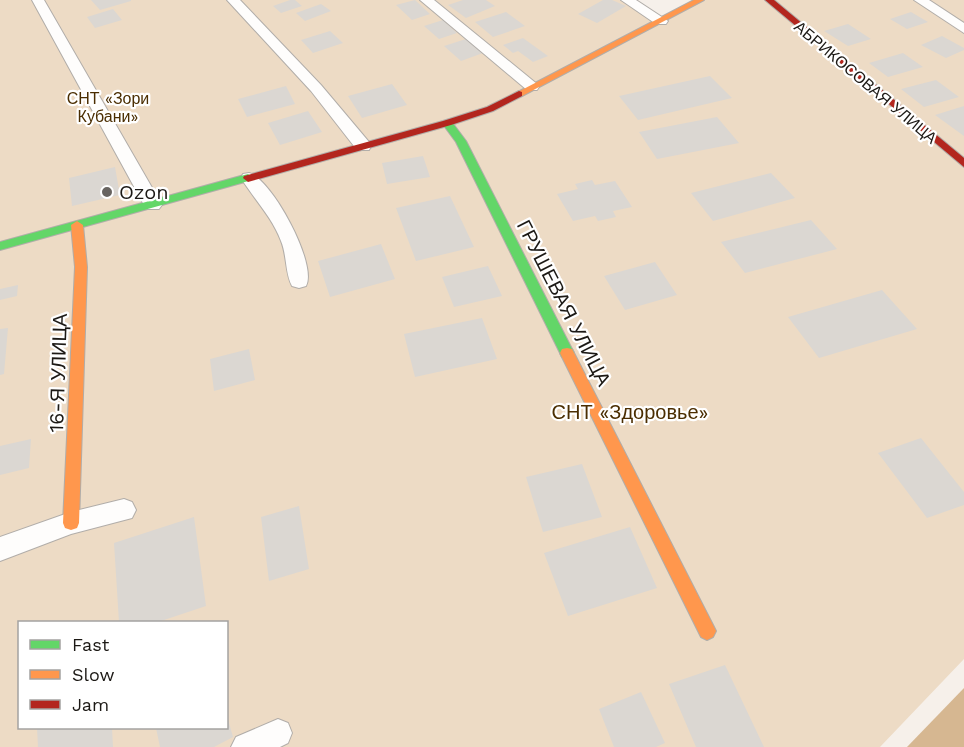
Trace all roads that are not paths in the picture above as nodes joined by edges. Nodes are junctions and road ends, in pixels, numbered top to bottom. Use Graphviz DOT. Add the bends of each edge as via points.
graph roads {
  1 [pos="38,0"];
  2 [pos="233,0"];
  3 [pos="426,0"];
  4 [pos="627,0"];
  5 [pos="700,0"];
  6 [pos="769,0"];
  7 [pos="920,0"];
  8 [pos="661,21"];
  9 [pos="964,29"];
  10 [pos="532,87"];
  11 [pos="447,123"];
  12 [pos="363,146"];
  13 [pos="964,164"];
  14 [pos="249,178"];
  15 [pos="153,205"];
  16 [pos="77,225"];
  17 [pos="0,246"];
  18 [pos="299,281"];
  19 [pos="124,510"];
  20 [pos="71,523"];
  21 [pos="0,549"];
  22 [pos="707,631"];
  23 [pos="278,733"];
  24 [pos="246,747"];
  1 -- 15 [label="street"];
  2 -- 12 [label="street" via="316,88"];
  3 -- 10 [label="street"];
  4 -- 8 [label="street"];
  5 -- 8 [label="street"];
  6 -- 13 [label="street, АБРИКОСОВАЯ УЛИЦА"];
  7 -- 9 [label="street"];
  8 -- 10 [label="street"];
  10 -- 11 [label="street" via="490,109"];
  11 -- 12 [label="street"];
  11 -- 22 [label="street, ГРУШЕВАЯ УЛИЦА" via="462,141"];
  12 -- 14 [label="street"];
  14 -- 15 [label="street"];
  14 -- 18 [label="street" via="280,219 295,248"];
  15 -- 16 [label="street"];
  16 -- 17 [label="street"];
  16 -- 20 [label="street, 16-Я УЛИЦА" via="81,267"];
  19 -- 20 [label="street"];
  20 -- 21 [label="street"];
  23 -- 24 [label="street"];
}
